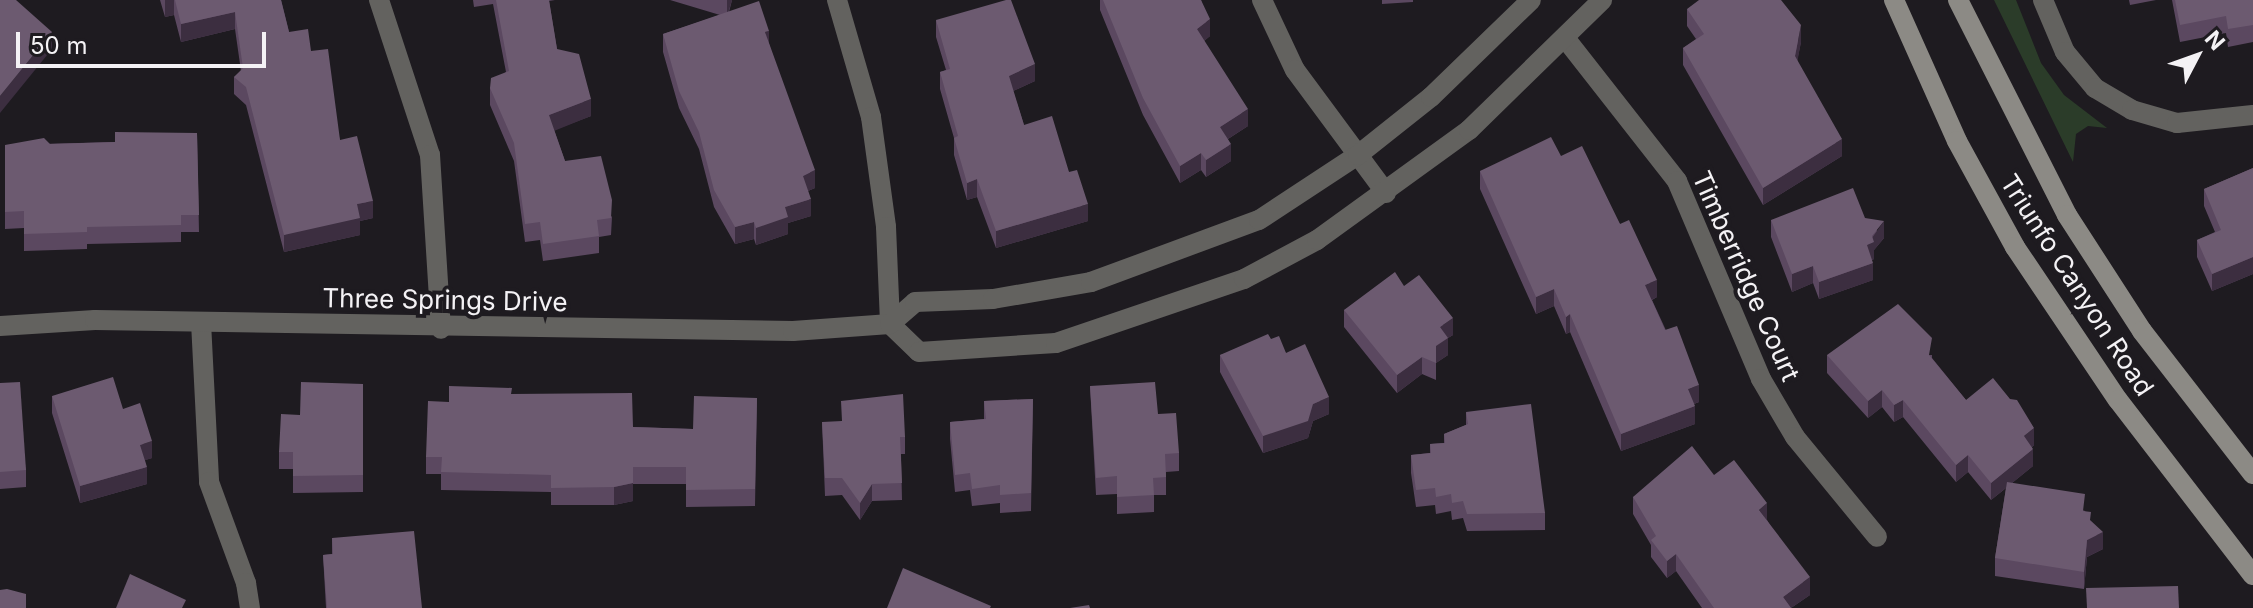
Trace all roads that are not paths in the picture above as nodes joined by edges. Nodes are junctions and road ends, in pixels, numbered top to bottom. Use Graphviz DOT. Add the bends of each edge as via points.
graph roads {
  1 [pos="379,0"];
  2 [pos="837,0"];
  3 [pos="1262,0"];
  4 [pos="1531,0"];
  5 [pos="1602,0"];
  6 [pos="1894,0"];
  7 [pos="1958,0"];
  8 [pos="2043,0"];
  9 [pos="1565,38"];
  10 [pos="2253,115"];
  11 [pos="1358,155"];
  12 [pos="1386,193"];
  13 [pos="201,322"];
  14 [pos="890,324"];
  15 [pos="0,326"];
  16 [pos="441,329"];
  17 [pos="2253,474"];
  18 [pos="1877,537"];
  19 [pos="2253,575"];
  20 [pos="250,608"];
  1 -- 16 [label="street" via="430,155"];
  2 -- 14 [label="street" via="871,117 886,227"];
  3 -- 11 [label="street" via="1295,70"];
  4 -- 11 [label="street" via="1431,97"];
  5 -- 9 [label="street"];
  6 -- 19 [label="street, Triunfo Canyon Road" via="1957,141 2015,247 2118,400"];
  7 -- 17 [label="street, Triunfo Canyon Road" via="2067,215 2142,331"];
  8 -- 10 [label="street" via="2065,52 2095,88 2132,110 2177,123"];
  9 -- 12 [label="street" via="1469,130"];
  9 -- 18 [label="street, Timberridge Court" via="1677,181 1761,379 1795,437"];
  11 -- 12 [label="street"];
  11 -- 14 [label="street" via="1259,220 1173,255 1091,282 993,299 915,302"];
  12 -- 14 [label="street" via="1317,240 1244,279 1056,343 919,352"];
  13 -- 15 [label="street, Three Springs Drive"];
  13 -- 16 [label="street, Three Springs Drive"];
  13 -- 20 [label="street" via="209,482"];
  14 -- 16 [label="street, Three Springs Drive" via="793,331"];
}
